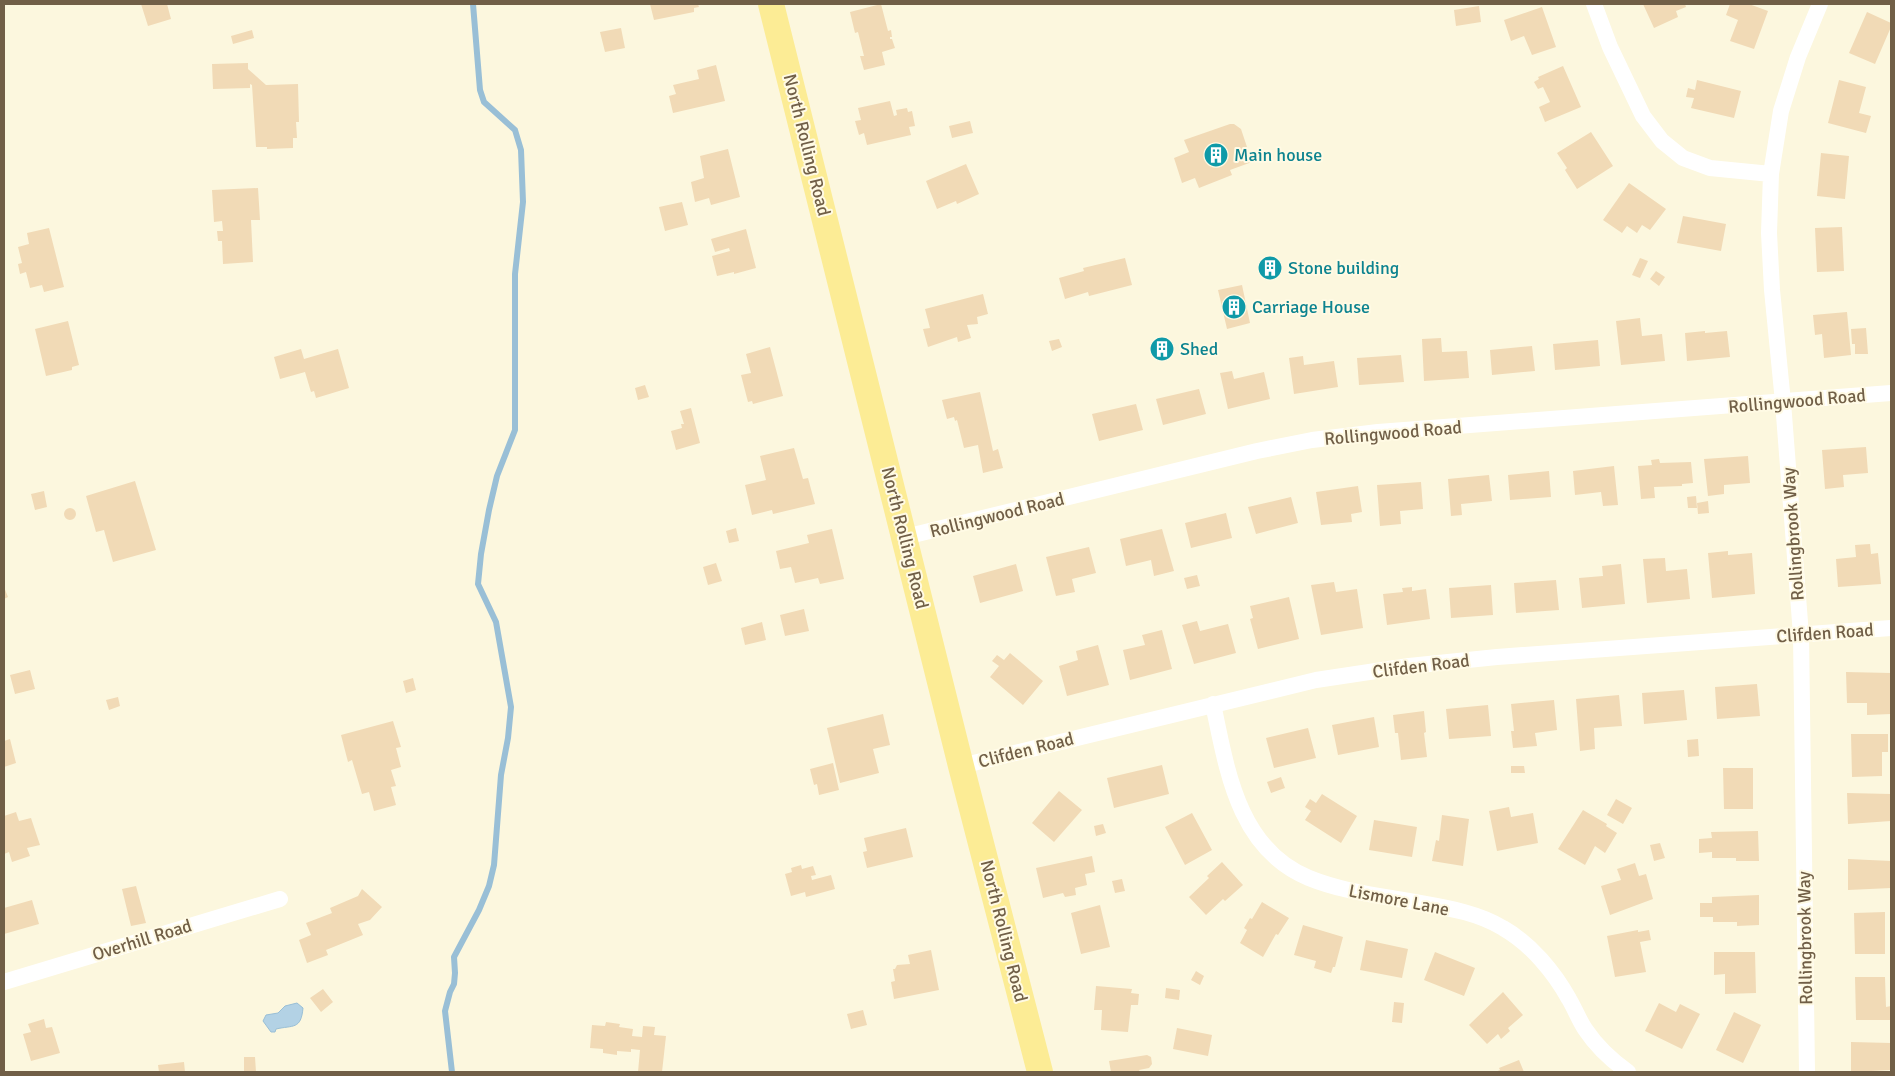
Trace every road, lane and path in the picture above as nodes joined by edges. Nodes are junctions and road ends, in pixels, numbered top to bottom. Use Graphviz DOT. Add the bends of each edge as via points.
graph roads {
  1 [pos="771,4"];
  2 [pos="1594,4"];
  3 [pos="1820,4"];
  4 [pos="1771,174"];
  5 [pos="1891,393"];
  6 [pos="1783,402"];
  7 [pos="905,537"];
  8 [pos="1891,628"];
  9 [pos="1801,635"];
  10 [pos="1212,704"];
  11 [pos="961,766"];
  12 [pos="280,899"];
  13 [pos="4,982"];
  14 [pos="1040,1072"];
  15 [pos="1628,1072"];
  16 [pos="1807,1072"];
  1 -- 7 [label="main road, North Rolling Road"];
  2 -- 4 [label="street" via="1642,116 1662,141 1683,158 1710,168"];
  3 -- 4 [label="street, Rollingbrook Way" via="1783,104"];
  4 -- 6 [label="street, Rollingbrook Way" via="1771,283"];
  5 -- 6 [label="street, Rollingwood Road"];
  6 -- 7 [label="street, Rollingwood Road" via="1378,432 1312,440"];
  6 -- 9 [label="street, Rollingbrook Way"];
  7 -- 11 [label="main road, North Rolling Road"];
  8 -- 9 [label="street, Clifden Road"];
  9 -- 10 [label="street, Clifden Road" via="1409,666 1316,680"];
  9 -- 16 [label="street, Rollingbrook Way"];
  10 -- 11 [label="street, Clifden Road"];
  10 -- 15 [label="street, Lismore Lane" via="1227,772 1240,808 1255,836 1282,862 1308,877 1341,889 1474,914 1503,927 1525,943 1548,967 1585,1029 1608,1057"];
  11 -- 14 [label="main road, North Rolling Road"];
  12 -- 13 [label="street, Overhill Road"];
}
